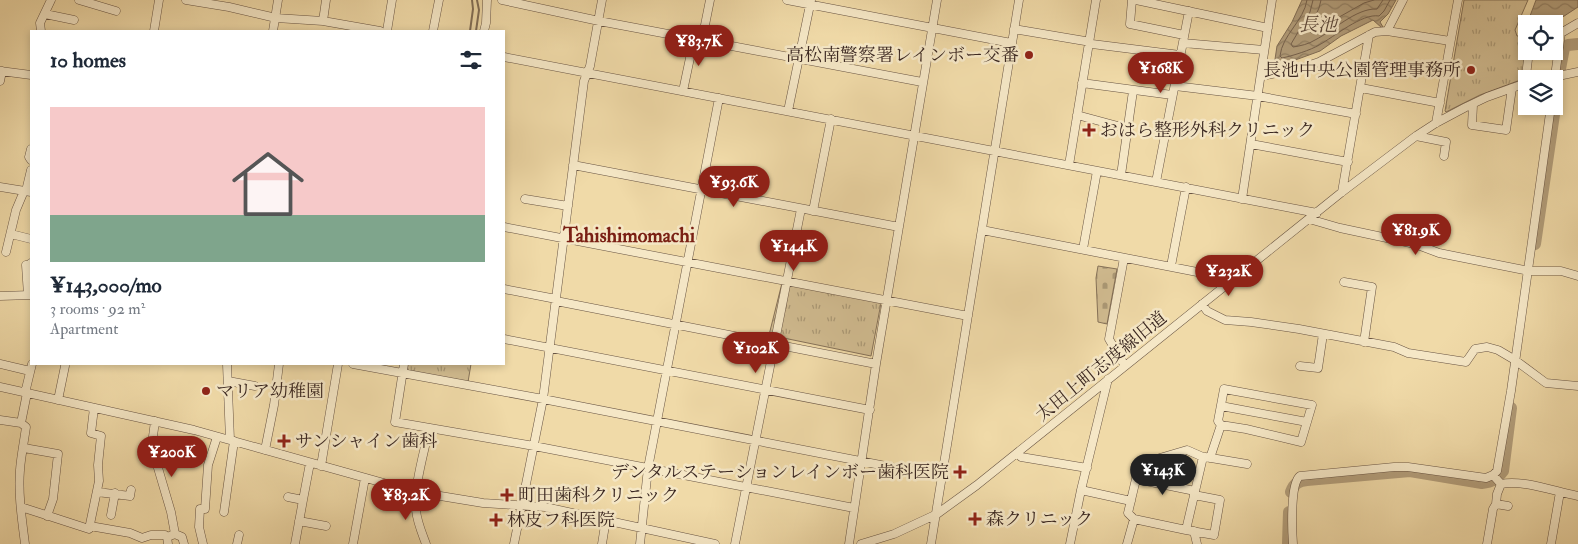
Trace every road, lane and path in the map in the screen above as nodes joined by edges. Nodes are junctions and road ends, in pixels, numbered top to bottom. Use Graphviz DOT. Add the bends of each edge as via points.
graph roads {
  1 [pos="51,0"];
  2 [pos="79,0"];
  3 [pos="159,0"];
  4 [pos="186,0"];
  5 [pos="238,0"];
  6 [pos="278,0"];
  7 [pos="326,0"];
  8 [pos="392,0"];
  9 [pos="438,0"];
  10 [pos="487,0"];
  11 [pos="502,0"];
  12 [pos="602,0"];
  13 [pos="710,0"];
  14 [pos="787,0"];
  15 [pos="937,0"];
  16 [pos="1018,0"];
  17 [pos="1096,0"];
  18 [pos="1132,0"];
  19 [pos="1136,0"];
  20 [pos="1272,0"];
  21 [pos="1403,0"];
  22 [pos="1458,0"];
  23 [pos="811,2"];
  24 [pos="236,9"];
  25 [pos="116,11"];
  26 [pos="1189,11"];
  27 [pos="44,14"];
  28 [pos="276,18"];
  29 [pos="74,20"];
  30 [pos="598,21"];
  31 [pos="323,22"];
  32 [pos="1578,23"];
  33 [pos="932,28"];
  34 [pos="1268,28"];
  35 [pos="1014,29"];
  36 [pos="41,30"];
  37 [pos="154,30"];
  38 [pos="273,30"];
  39 [pos="374,30"];
  40 [pos="387,30"];
  41 [pos="433,30"];
  42 [pos="484,30"];
  43 [pos="1387,31"];
  44 [pos="1370,35"];
  45 [pos="1183,39"];
  46 [pos="698,40"];
  47 [pos="1450,41"];
  48 [pos="1089,42"];
  49 [pos="1012,43"];
  50 [pos="1264,50"];
  51 [pos="1180,55"];
  52 [pos="505,57"];
  53 [pos="799,58"];
  54 [pos="1555,70"];
  55 [pos="1,71"];
  56 [pos="1578,72"];
  57 [pos="587,73"];
  58 [pos="30,75"];
  59 [pos="1262,76"];
  60 [pos="1563,76"];
  61 [pos="0,81"];
  62 [pos="922,82"];
  63 [pos="1082,83"];
  64 [pos="1175,86"];
  65 [pos="1518,86"];
  66 [pos="1361,88"];
  67 [pos="1512,88"];
  68 [pos="683,91"];
  69 [pos="1133,91"];
  70 [pos="1172,95"];
  71 [pos="1258,96"];
  72 [pos="720,98"];
  73 [pos="1440,103"];
  74 [pos="1473,105"];
  75 [pos="788,111"];
  76 [pos="1356,114"];
  77 [pos="1078,115"];
  78 [pos="1550,115"];
  79 [pos="831,119"];
  80 [pos="1436,123"];
  81 [pos="1129,129"];
  82 [pos="914,136"];
  83 [pos="1416,136"];
  84 [pos="1251,144"];
  85 [pos="995,150"];
  86 [pos="1444,156"];
  87 [pos="1348,162"];
  88 [pos="573,165"];
  89 [pos="1069,165"];
  90 [pos="1097,170"];
  91 [pos="30,175"];
  92 [pos="1122,175"];
  93 [pos="1156,182"];
  94 [pos="0,187"];
  95 [pos="1186,187"];
  96 [pos="701,190"];
  97 [pos="27,191"];
  98 [pos="1342,192"];
  99 [pos="524,199"];
  100 [pos="1242,199"];
  101 [pos="568,206"];
  102 [pos="801,209"];
  103 [pos="813,211"];
  104 [pos="1317,213"];
  105 [pos="1309,219"];
  106 [pos="505,227"];
  107 [pos="899,227"];
  108 [pos="982,230"];
  109 [pos="10,234"];
  110 [pos="30,238"];
  111 [pos="564,239"];
  112 [pos="1082,249"];
  113 [pos="6,252"];
  114 [pos="1124,258"];
  115 [pos="687,262"];
  116 [pos="30,265"];
  117 [pos="1171,266"];
  118 [pos="1530,270"];
  119 [pos="1578,276"];
  120 [pos="29,279"];
  121 [pos="1233,279"];
  122 [pos="786,281"];
  123 [pos="1344,282"];
  124 [pos="505,289"];
  125 [pos="30,295"];
  126 [pos="0,296"];
  127 [pos="556,300"];
  128 [pos="886,302"];
  129 [pos="1202,304"];
  130 [pos="968,316"];
  131 [pos="675,324"];
  132 [pos="1323,334"];
  133 [pos="505,339"];
  134 [pos="1364,342"];
  135 [pos="774,344"];
  136 [pos="550,348"];
  137 [pos="1518,363"];
  138 [pos="0,364"];
  139 [pos="876,364"];
  140 [pos="227,365"];
  141 [pos="279,365"];
  142 [pos="338,365"];
  143 [pos="358,365"];
  144 [pos="404,365"];
  145 [pos="65,366"];
  146 [pos="1125,366"];
  147 [pos="1300,366"];
  148 [pos="31,367"];
  149 [pos="666,372"];
  150 [pos="402,373"];
  151 [pos="1108,379"];
  152 [pos="228,381"];
  153 [pos="255,386"];
  154 [pos="1578,386"];
  155 [pos="0,387"];
  156 [pos="765,390"];
  157 [pos="26,393"];
  158 [pos="543,399"];
  159 [pos="58,400"];
  160 [pos="1221,406"];
  161 [pos="94,408"];
  162 [pos="870,410"];
  163 [pos="0,420"];
  164 [pos="155,421"];
  165 [pos="656,422"];
  166 [pos="1307,422"];
  167 [pos="21,423"];
  168 [pos="1222,426"];
  169 [pos="429,428"];
  170 [pos="217,436"];
  171 [pos="232,441"];
  172 [pos="754,441"];
  173 [pos="534,446"];
  174 [pos="24,448"];
  175 [pos="264,450"];
  176 [pos="1017,453"];
  177 [pos="1206,457"];
  178 [pos="862,462"];
  179 [pos="310,463"];
  180 [pos="1247,464"];
  181 [pos="321,466"];
  182 [pos="648,468"];
  183 [pos="1087,468"];
  184 [pos="942,477"];
  185 [pos="366,478"];
  186 [pos="1136,479"];
  187 [pos="1498,480"];
  188 [pos="746,488"];
  189 [pos="132,490"];
  190 [pos="1081,490"];
  191 [pos="97,492"];
  192 [pos="416,492"];
  193 [pos="1560,492"];
  194 [pos="114,493"];
  195 [pos="1195,493"];
  196 [pos="1578,496"];
  197 [pos="288,497"];
  198 [pos="303,500"];
  199 [pos="1131,501"];
  200 [pos="1496,504"];
  201 [pos="520,506"];
  202 [pos="1508,506"];
  203 [pos="21,507"];
  204 [pos="854,508"];
  205 [pos="224,512"];
  206 [pos="937,514"];
  207 [pos="111,515"];
  208 [pos="48,516"];
  209 [pos="1134,518"];
  210 [pos="606,519"];
  211 [pos="299,521"];
  212 [pos="90,526"];
  213 [pos="326,526"];
  214 [pos="642,528"];
  215 [pos="1190,531"];
  216 [pos="239,535"];
  217 [pos="170,539"];
  218 [pos="1197,543"];
  219 [pos="24,544"];
  220 [pos="184,544"];
  221 [pos="203,544"];
  222 [pos="237,544"];
  223 [pos="295,544"];
  224 [pos="353,544"];
  225 [pos="426,544"];
  226 [pos="514,544"];
  227 [pos="602,544"];
  228 [pos="640,544"];
  229 [pos="715,544"];
  230 [pos="735,544"];
  231 [pos="849,544"];
  232 [pos="861,544"];
  233 [pos="931,544"];
  234 [pos="1070,544"];
  235 [pos="1127,544"];
  236 [pos="1292,544"];
  237 [pos="1487,544"];
  238 [pos="1551,544"];
  1 -- 27 [label="street"];
  2 -- 25 [label="street"];
  3 -- 37 [label="street"];
  4 -- 24 [label="street"];
  5 -- 24 [label="street"];
  6 -- 28 [label="street"];
  7 -- 31 [label="street"];
  8 -- 40 [label="street"];
  9 -- 41 [label="street"];
  10 -- 42 [label="street"];
  11 -- 30 [label="street"];
  12 -- 30 [label="street"];
  13 -- 46 [label="street"];
  14 -- 23 [label="street"];
  15 -- 33 [label="street"];
  16 -- 35 [label="street"];
  17 -- 48 [label="street"];
  18 -- 45 [label="street" via="1130,24"];
  19 -- 26 [label="street"];
  20 -- 34 [label="street"];
  21 -- 43 [label="street"];
  22 -- 47 [label="street"];
  23 -- 33 [label="street"];
  23 -- 53 [label="street"];
  24 -- 28 [label="street"];
  26 -- 34 [label="street"];
  26 -- 45 [label="street"];
  27 -- 29 [label="street"];
  27 -- 36 [label="street"];
  28 -- 31 [label="street"];
  28 -- 38 [label="street"];
  30 -- 46 [label="street"];
  30 -- 57 [label="street"];
  31 -- 39 [label="street"];
  32 -- 54 [label="street" via="1561,33"];
  33 -- 49 [label="street"];
  33 -- 62 [label="street"];
  34 -- 50 [label="street"];
  35 -- 48 [label="street"];
  35 -- 49 [label="street"];
  43 -- 44 [label="street"];
  43 -- 47 [label="street"];
  44 -- 59 [label="street" via="1319,62"];
  44 -- 66 [label="street"];
  45 -- 50 [label="street"];
  45 -- 51 [label="street"];
  46 -- 53 [label="street"];
  46 -- 68 [label="street"];
  47 -- 73 [label="street"];
  48 -- 51 [label="street"];
  48 -- 63 [label="street"];
  49 -- 85 [label="street"];
  50 -- 59 [label="street"];
  51 -- 64 [label="street"];
  52 -- 57 [label="street"];
  53 -- 62 [label="street"];
  53 -- 75 [label="street"];
  55 -- 58 [label="street"];
  55 -- 61 [label="street"];
  56 -- 60 [label="street"];
  57 -- 68 [label="street"];
  57 -- 88 [label="street"];
  59 -- 71 [label="street"];
  62 -- 82 [label="street"];
  63 -- 69 [label="street"];
  63 -- 77 [label="street"];
  64 -- 70 [label="street"];
  64 -- 71 [label="street"];
  65 -- 67 [label="street, 太田上町志度線旧道"];
  66 -- 73 [label="street"];
  66 -- 76 [label="street"];
  67 -- 74 [label="street, 太田上町志度線旧道"];
  67 -- 74 [label="street" via="1509,130 1471,129"];
  68 -- 72 [label="street"];
  69 -- 70 [label="street"];
  69 -- 81 [label="street"];
  70 -- 93 [label="street"];
  71 -- 76 [label="street"];
  71 -- 84 [label="street"];
  72 -- 75 [label="street"];
  72 -- 96 [label="street"];
  73 -- 80 [label="street"];
  74 -- 80 [label="street, 太田上町志度線旧道"];
  75 -- 79 [label="street"];
  76 -- 87 [label="street"];
  77 -- 81 [label="street"];
  77 -- 89 [label="street"];
  78 -- 118 [label="street"];
  79 -- 82 [label="street"];
  79 -- 103 [label="street"];
  80 -- 83 [label="street, 太田上町志度線旧道"];
  81 -- 92 [label="street"];
  82 -- 85 [label="street"];
  82 -- 107 [label="street"];
  83 -- 86 [label="street" via="1446,142"];
  83 -- 98 [label="street, 太田上町志度線旧道"];
  84 -- 87 [label="street"];
  84 -- 100 [label="street"];
  85 -- 89 [label="street"];
  85 -- 108 [label="street"];
  87 -- 98 [label="street"];
  88 -- 96 [label="street"];
  88 -- 101 [label="street"];
  89 -- 90 [label="street"];
  90 -- 92 [label="street"];
  90 -- 112 [label="street"];
  91 -- 97 [label="street"];
  92 -- 93 [label="street"];
  93 -- 95 [label="street"];
  94 -- 97 [label="street"];
  95 -- 100 [label="street"];
  95 -- 117 [label="street"];
  96 -- 102 [label="street"];
  96 -- 115 [label="street"];
  97 -- 109 [label="street" via="16,210"];
  98 -- 104 [label="street, 太田上町志度線旧道"];
  99 -- 101 [label="street"];
  100 -- 104 [label="street"];
  101 -- 111 [label="street"];
  102 -- 103 [label="street"];
  102 -- 122 [label="street"];
  103 -- 107 [label="street"];
  104 -- 105 [label="street, 太田上町志度線旧道"];
  105 -- 118 [label="street" via="1415,244 1439,253"];
  105 -- 121 [label="street, 太田上町志度線旧道"];
  106 -- 111 [label="street"];
  107 -- 128 [label="street"];
  108 -- 112 [label="street"];
  108 -- 130 [label="street"];
  109 -- 110 [label="street"];
  109 -- 113 [label="street"];
  111 -- 115 [label="street"];
  111 -- 127 [label="street"];
  112 -- 114 [label="street"];
  114 -- 117 [label="street"];
  114 -- 146 [label="street" via="1109,339"];
  115 -- 122 [label="street"];
  115 -- 131 [label="street"];
  116 -- 120 [label="street" via="26,265"];
  117 -- 121 [label="street"];
  118 -- 119 [label="street" via="1561,271"];
  118 -- 137 [label="street"];
  120 -- 125 [label="street"];
  121 -- 129 [label="street, 太田上町志度線旧道"];
  122 -- 128 [label="street"];
  122 -- 135 [label="street"];
  123 -- 134 [label="street" via="1372,287"];
  124 -- 127 [label="street"];
  125 -- 126 [label="street"];
  127 -- 131 [label="street"];
  127 -- 136 [label="street"];
  128 -- 130 [label="street"];
  128 -- 139 [label="street"];
  129 -- 132 [label="street" via="1225,320"];
  129 -- 146 [label="street, 太田上町志度線旧道"];
  130 -- 184 [label="street"];
  131 -- 135 [label="street"];
  131 -- 149 [label="street"];
  132 -- 134 [label="street"];
  132 -- 147 [label="street" via="1317,371"];
  133 -- 136 [label="street"];
  134 -- 137 [label="street" via="1466,362 1474,349 1487,347"];
  135 -- 139 [label="street"];
  135 -- 156 [label="street"];
  136 -- 149 [label="street"];
  136 -- 158 [label="street"];
  137 -- 154 [label="street" via="1546,383"];
  137 -- 187 [label="street" via="1497,471"];
  138 -- 148 [label="street"];
  139 -- 162 [label="street"];
  140 -- 152 [label="street"];
  141 -- 175 [label="street"];
  142 -- 181 [label="street"];
  143 -- 150 [label="street"];
  144 -- 150 [label="street"];
  145 -- 159 [label="street"];
  146 -- 151 [label="street, 太田上町志度線旧道"];
  148 -- 157 [label="street"];
  149 -- 156 [label="street"];
  149 -- 165 [label="street"];
  150 -- 158 [label="street"];
  150 -- 169 [label="street" via="395,422"];
  151 -- 176 [label="street, 太田上町志度線旧道"];
  151 -- 183 [label="street"];
  152 -- 153 [label="street"];
  152 -- 171 [label="street"];
  155 -- 157 [label="street"];
  156 -- 162 [label="street"];
  156 -- 172 [label="street"];
  157 -- 159 [label="street"];
  157 -- 167 [label="street"];
  158 -- 165 [label="street"];
  158 -- 173 [label="street"];
  159 -- 161 [label="street"];
  160 -- 166 [label="street"];
  160 -- 166 [label="street" via="1224,389 1312,405"];
  160 -- 168 [label="street" via="1218,421"];
  161 -- 164 [label="street"];
  161 -- 191 [label="street" via="92,433 101,436"];
  162 -- 178 [label="street"];
  163 -- 167 [label="street"];
  164 -- 170 [label="street"];
  164 -- 217 [label="street" via="152,444 171,512"];
  165 -- 172 [label="street"];
  165 -- 182 [label="street"];
  166 -- 168 [label="street" via="1301,442"];
  167 -- 174 [label="street" via="26,427"];
  168 -- 177 [label="street"];
  169 -- 173 [label="street"];
  169 -- 192 [label="street"];
  170 -- 171 [label="street"];
  170 -- 221 [label="street" via="208,466 205,509 200,509"];
  171 -- 175 [label="street"];
  171 -- 205 [label="street"];
  172 -- 178 [label="street"];
  172 -- 188 [label="street"];
  173 -- 182 [label="street"];
  173 -- 201 [label="street"];
  174 -- 203 [label="street" via="20,470"];
  174 -- 208 [label="street" via="58,454"];
  175 -- 179 [label="street"];
  176 -- 183 [label="street" via="1021,458"];
  176 -- 206 [label="street, 太田上町志度線旧道"];
  177 -- 180 [label="street"];
  177 -- 186 [label="street" via="1187,450 1136,465"];
  177 -- 195 [label="street"];
  178 -- 184 [label="street"];
  178 -- 204 [label="street"];
  179 -- 181 [label="street"];
  179 -- 198 [label="street"];
  181 -- 185 [label="street"];
  182 -- 188 [label="street"];
  182 -- 214 [label="street"];
  183 -- 190 [label="street"];
  184 -- 206 [label="street"];
  185 -- 192 [label="street"];
  185 -- 224 [label="street"];
  186 -- 195 [label="street"];
  186 -- 199 [label="street"];
  187 -- 193 [label="street"];
  187 -- 200 [label="street"];
  187 -- 236 [label="street" via="1408,467 1305,475 1298,478 1294,487"];
  188 -- 204 [label="street"];
  188 -- 230 [label="street"];
  189 -- 194 [label="street" via="130,496"];
  190 -- 199 [label="street"];
  190 -- 234 [label="street"];
  191 -- 194 [label="street"];
  191 -- 212 [label="street"];
  192 -- 201 [label="street"];
  192 -- 225 [label="street" via="418,522"];
  193 -- 196 [label="street"];
  193 -- 238 [label="street"];
  194 -- 207 [label="street"];
  195 -- 215 [label="street"];
  195 -- 215 [label="street" via="1220,500 1214,535"];
  197 -- 198 [label="street"];
  198 -- 211 [label="street"];
  199 -- 209 [label="street" via="1128,513"];
  200 -- 202 [label="street"];
  200 -- 237 [label="street"];
  201 -- 210 [label="street" via="545,507"];
  201 -- 226 [label="street"];
  203 -- 208 [label="street"];
  203 -- 219 [label="street"];
  204 -- 231 [label="street"];
  206 -- 232 [label="street, 太田上町志度線旧道" via="894,534"];
  206 -- 233 [label="street"];
  208 -- 212 [label="street" via="89,529"];
  209 -- 215 [label="street"];
  209 -- 235 [label="street"];
  210 -- 214 [label="street"];
  210 -- 227 [label="street"];
  211 -- 213 [label="street"];
  211 -- 223 [label="street"];
  212 -- 217 [label="street" via="142,538 166,535"];
  214 -- 228 [label="street"];
  214 -- 229 [label="street"];
  215 -- 218 [label="street"];
  216 -- 222 [label="street"];
  217 -- 220 [label="street" via="182,537"];
}
